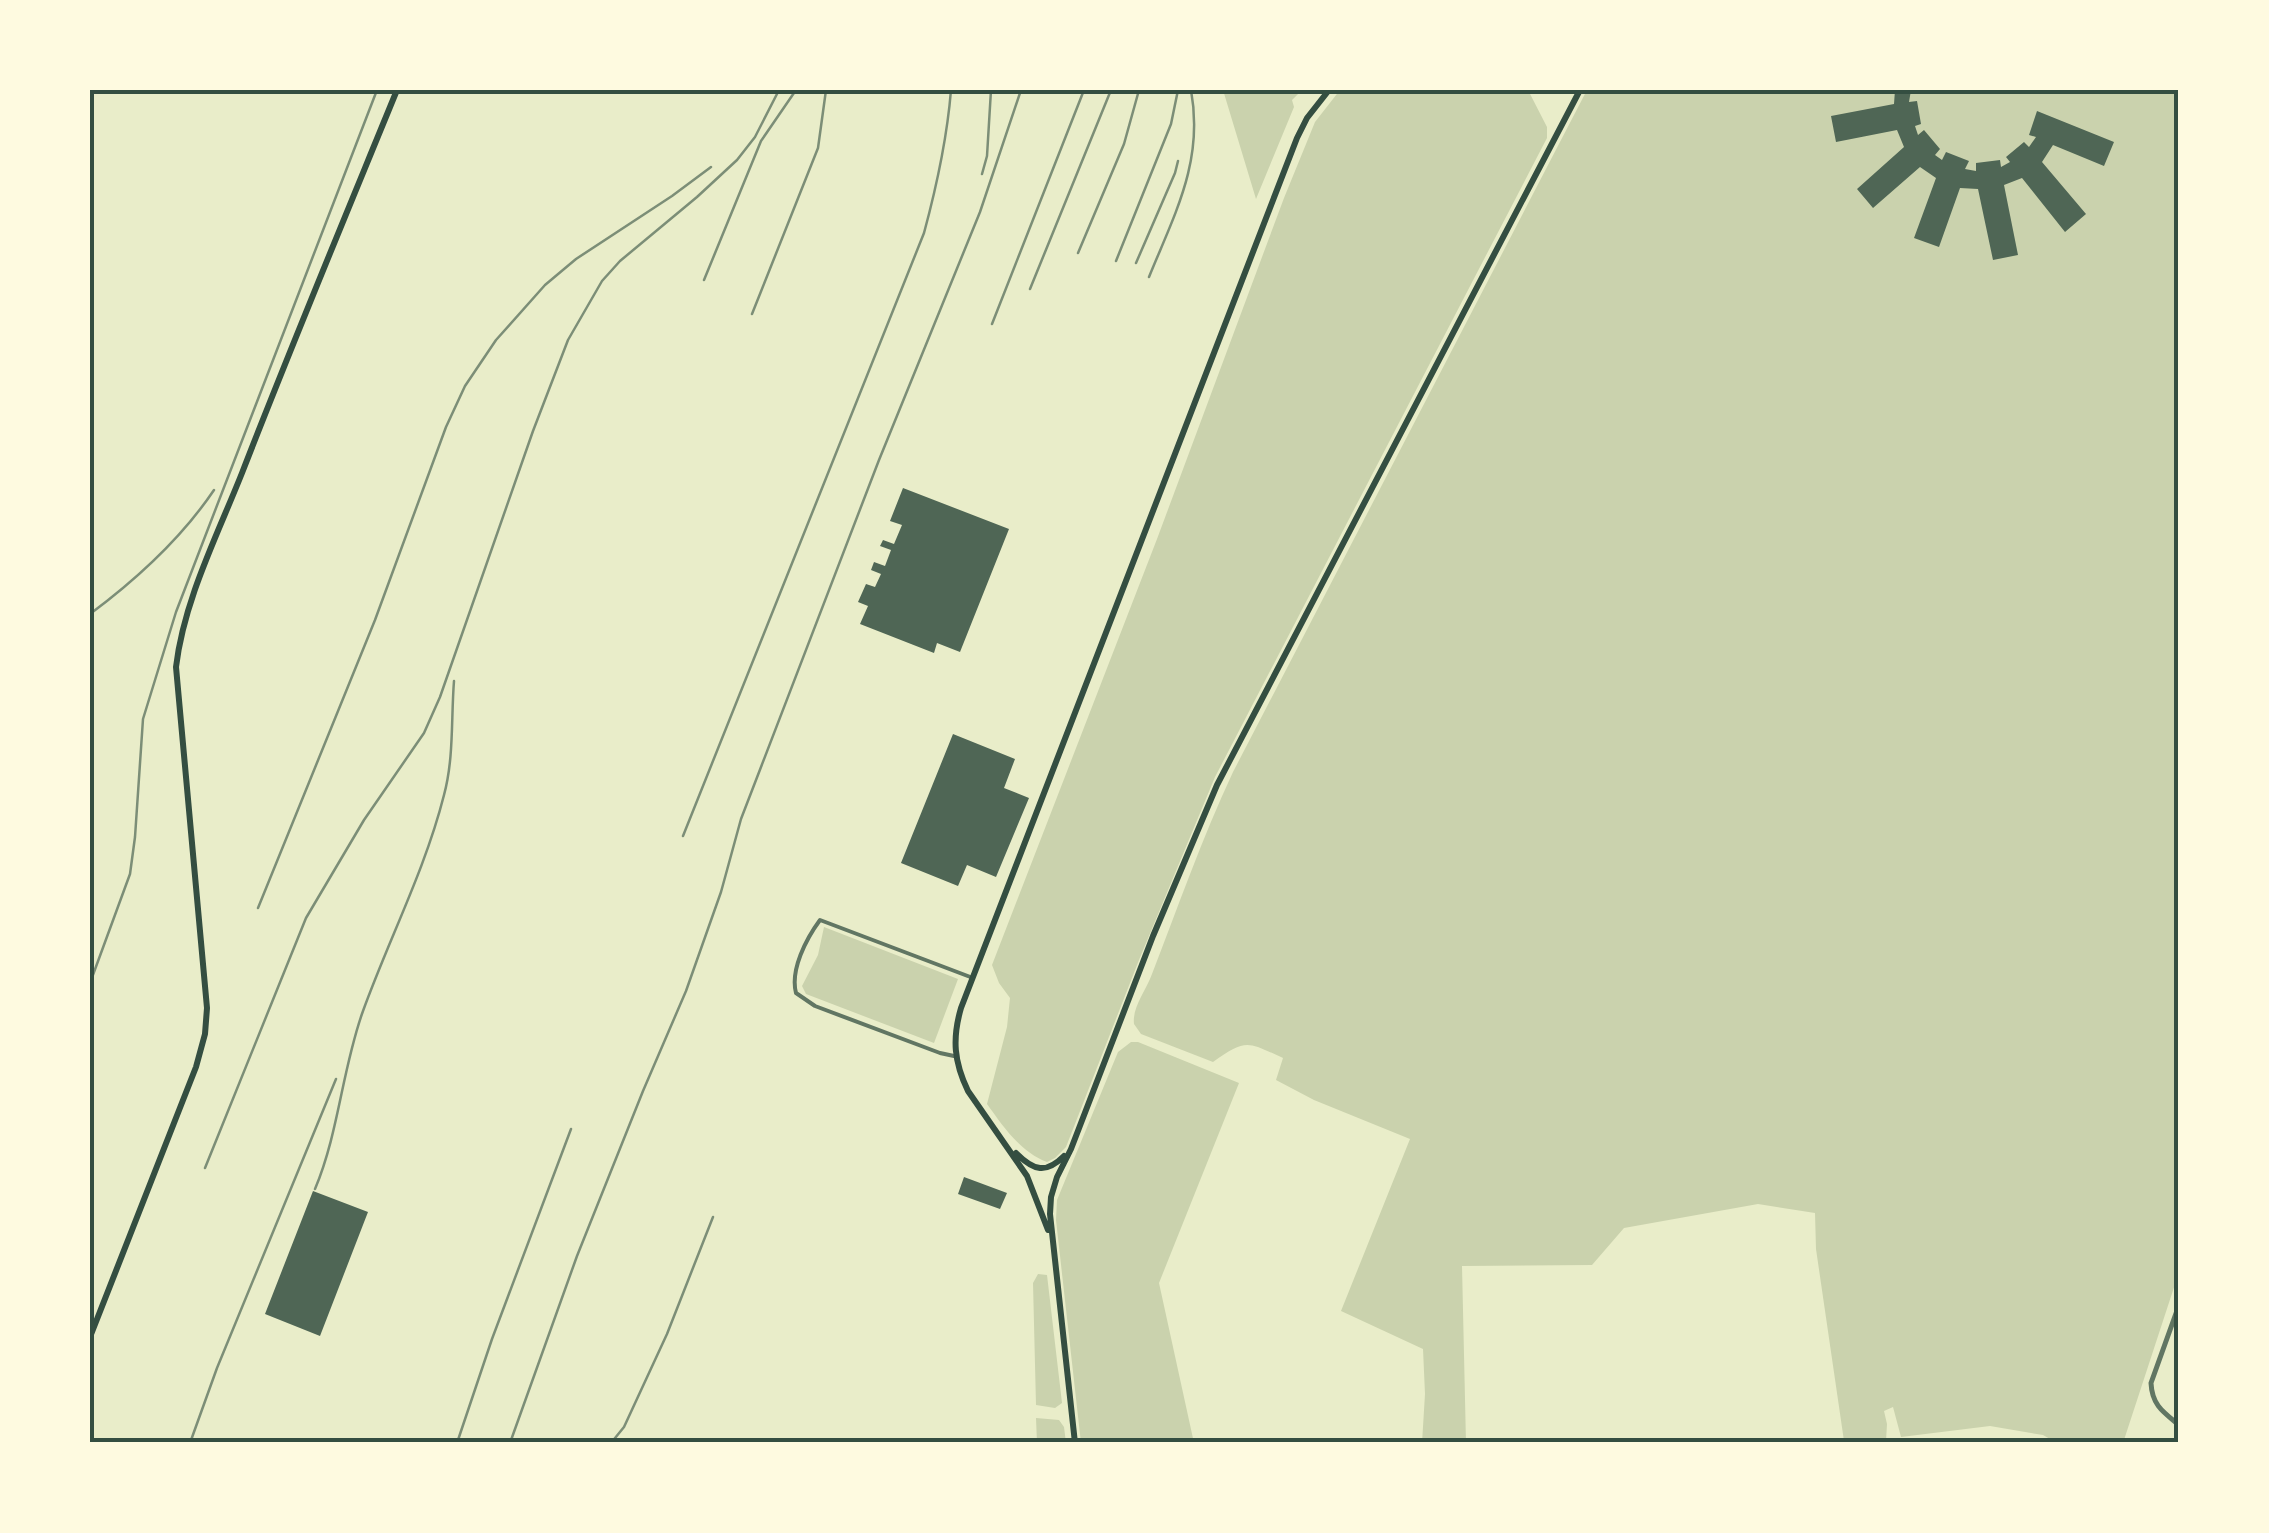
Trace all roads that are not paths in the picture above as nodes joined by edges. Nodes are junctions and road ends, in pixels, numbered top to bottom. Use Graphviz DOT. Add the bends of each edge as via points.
graph roads {
  1 [pos="396,90"];
  2 [pos="1328,90"];
  3 [pos="1580,90"];
  4 [pos="973,978"];
  5 [pos="956,1057"];
  6 [pos="1001,1138"];
  7 [pos="1071,1149"];
  8 [pos="1052,1240"];
  9 [pos="2179,1304"];
  10 [pos="2176,1322"];
  11 [pos="90,1337"];
  12 [pos="2179,1425"];
  13 [pos="1074,1443"];
  1 -- 11 [label="main road" via="179,640 205,1034"];
  2 -- 4 [label="main road" via="1297,138"];
  3 -- 7 [label="main road" via="1217,785"];
  4 -- 5 [label="main road" via="955,1028"];
  4 -- 5 [label="street" via="820,920 792,979 796,993 815,1006"];
  5 -- 6 [label="main road" via="968,1091"];
  6 -- 7 [label="main road" via="1044,1169"];
  6 -- 8 [label="main road" via="1027,1176"];
  7 -- 8 [label="main road" via="1051,1197"];
  8 -- 13 [label="main road"];
  9 -- 10 [label="street"];
  10 -- 12 [label="street" via="2152,1395 2156,1407"];
}
